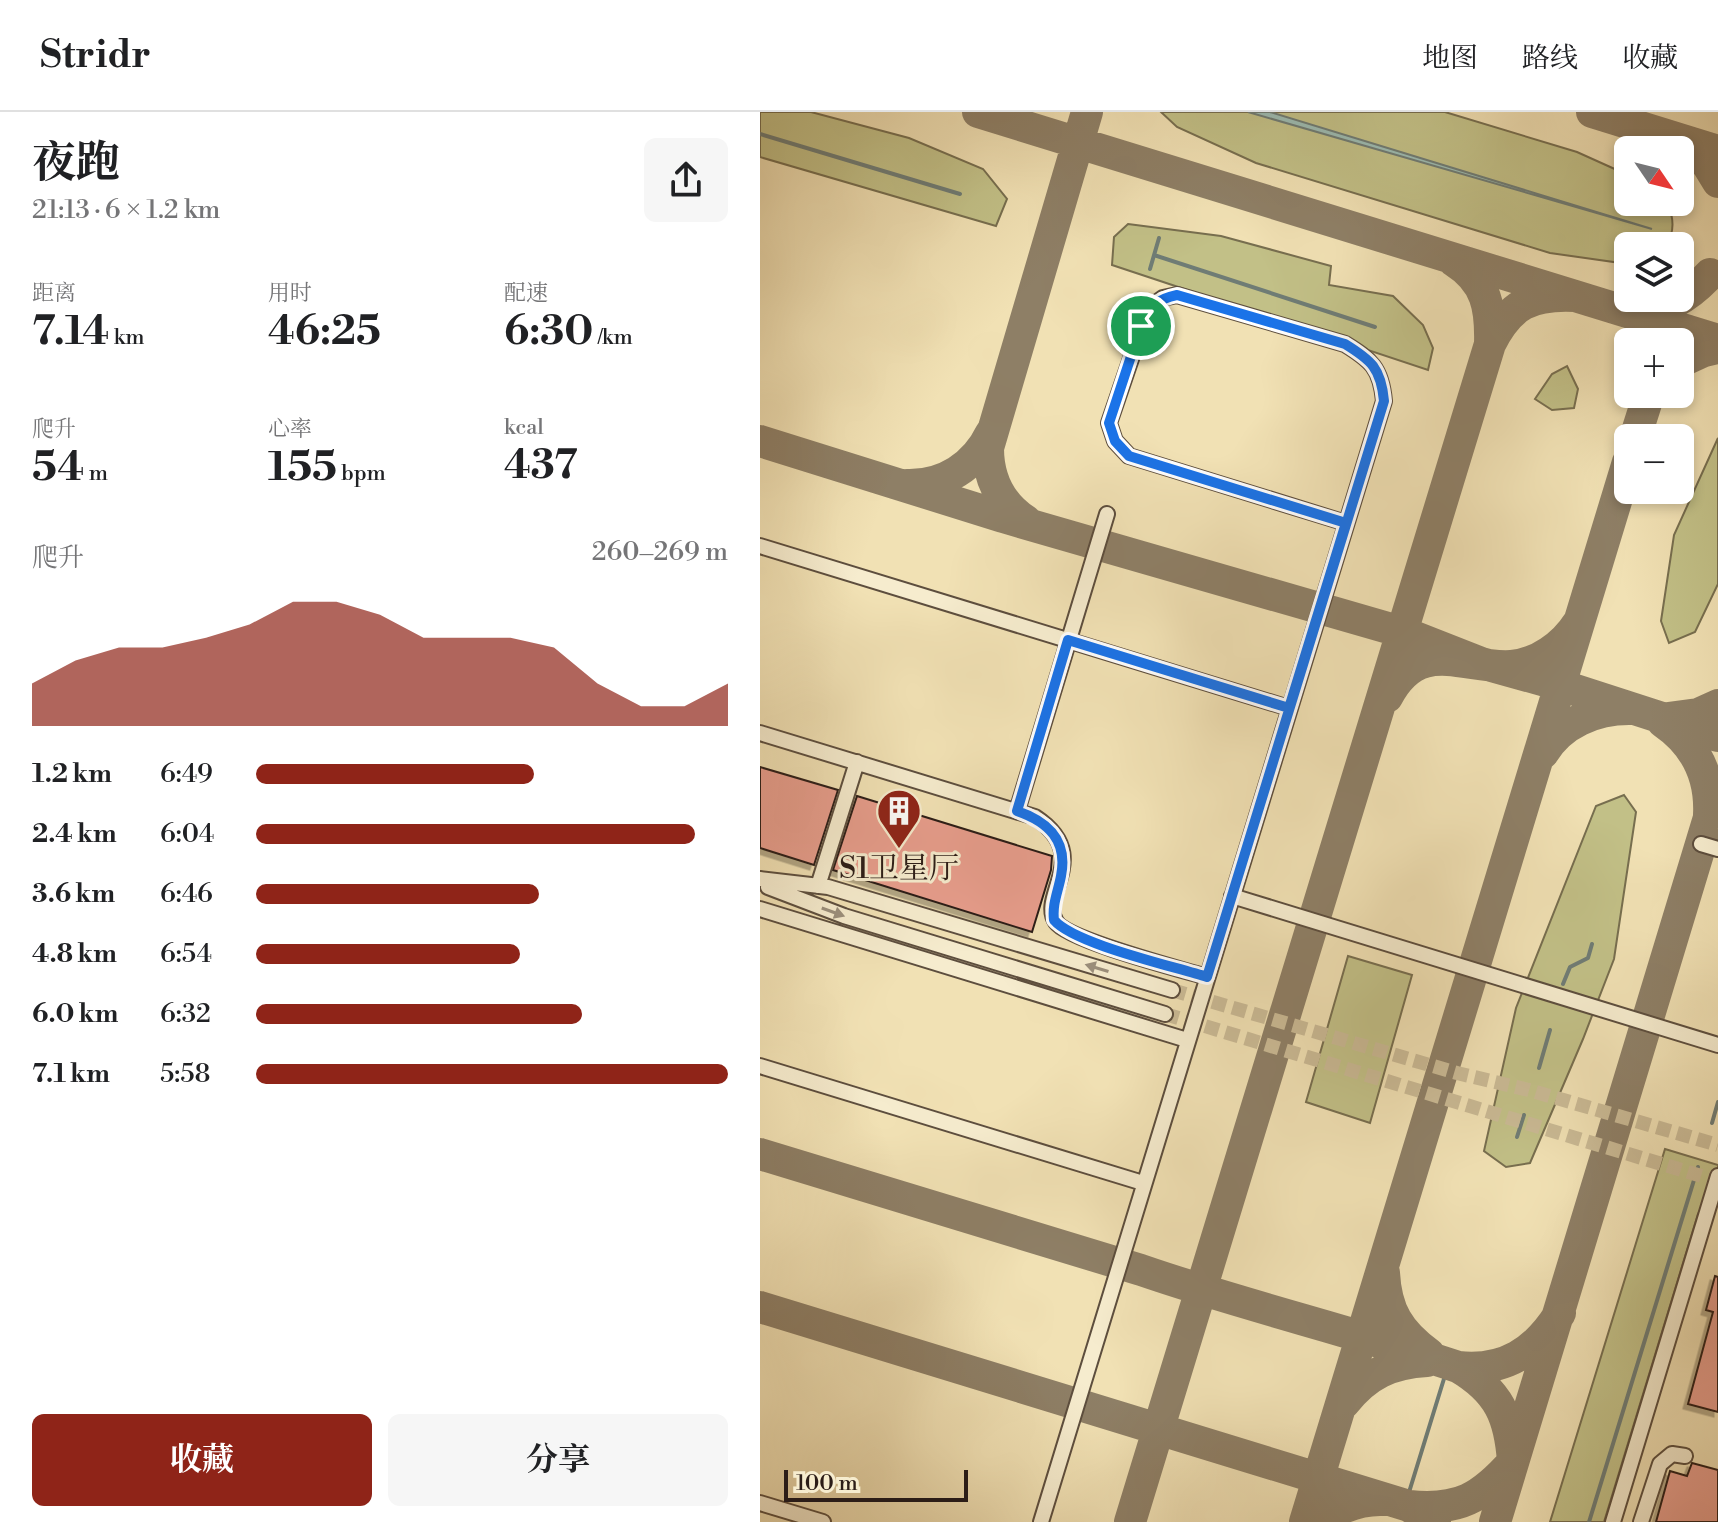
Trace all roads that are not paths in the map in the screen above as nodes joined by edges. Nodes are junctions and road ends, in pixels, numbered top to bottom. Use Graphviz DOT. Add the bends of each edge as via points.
graph roads {
  1 [pos="1107,514"];
  2 [pos="1346,523"];
  3 [pos="760,546"];
  4 [pos="1068,640"];
  5 [pos="1289,708"];
  6 [pos="760,733"];
  7 [pos="857,762"];
  8 [pos="1017,811"];
  9 [pos="1701,844"];
  10 [pos="1718,849"];
  11 [pos="760,881"];
  12 [pos="818,886"];
  13 [pos="1232,896"];
  14 [pos="760,909"];
  15 [pos="1207,977"];
  16 [pos="1172,990"];
  17 [pos="1165,1014"];
  18 [pos="1187,1040"];
  19 [pos="1718,1045"];
  20 [pos="760,1066"];
  21 [pos="1718,1176"];
  22 [pos="1143,1183"];
  23 [pos="1685,1456"];
  24 [pos="760,1503"];
  25 [pos="823,1522"];
  26 [pos="1041,1522"];
  27 [pos="1613,1522"];
  28 [pos="1641,1522"];
  1 -- 4 [label="lane"];
  2 -- 2 [label="lane" via="1129,456 1122,449 1109,423 1148,309 1177,295 1345,344 1367,358 1382,380 1384,401"];
  2 -- 5 [label="lane"];
  3 -- 4 [label="lane"];
  4 -- 5 [label="lane"];
  4 -- 8 [label="lane"];
  5 -- 13 [label="lane"];
  6 -- 7 [label="lane"];
  7 -- 8 [label="lane"];
  7 -- 12 [label="lane"];
  8 -- 15 [label="lane" via="1044,823 1060,844 1062,874 1053,906 1059,926"];
  9 -- 10 [label="lane"];
  11 -- 12 [label="lane"];
  11 -- 17 [label="lane, one-way" via="844,916"];
  16 -- 12 [label="lane, one-way"];
  13 -- 15 [label="lane"];
  13 -- 19 [label="lane"];
  14 -- 18 [label="lane"];
  15 -- 18 [label="lane"];
  18 -- 22 [label="lane"];
  20 -- 22 [label="lane"];
  21 -- 27 [label="lane"];
  22 -- 26 [label="lane"];
  23 -- 28 [label="lane" via="1672,1454 1660,1464"];
  24 -- 25 [label="lane"];
}
